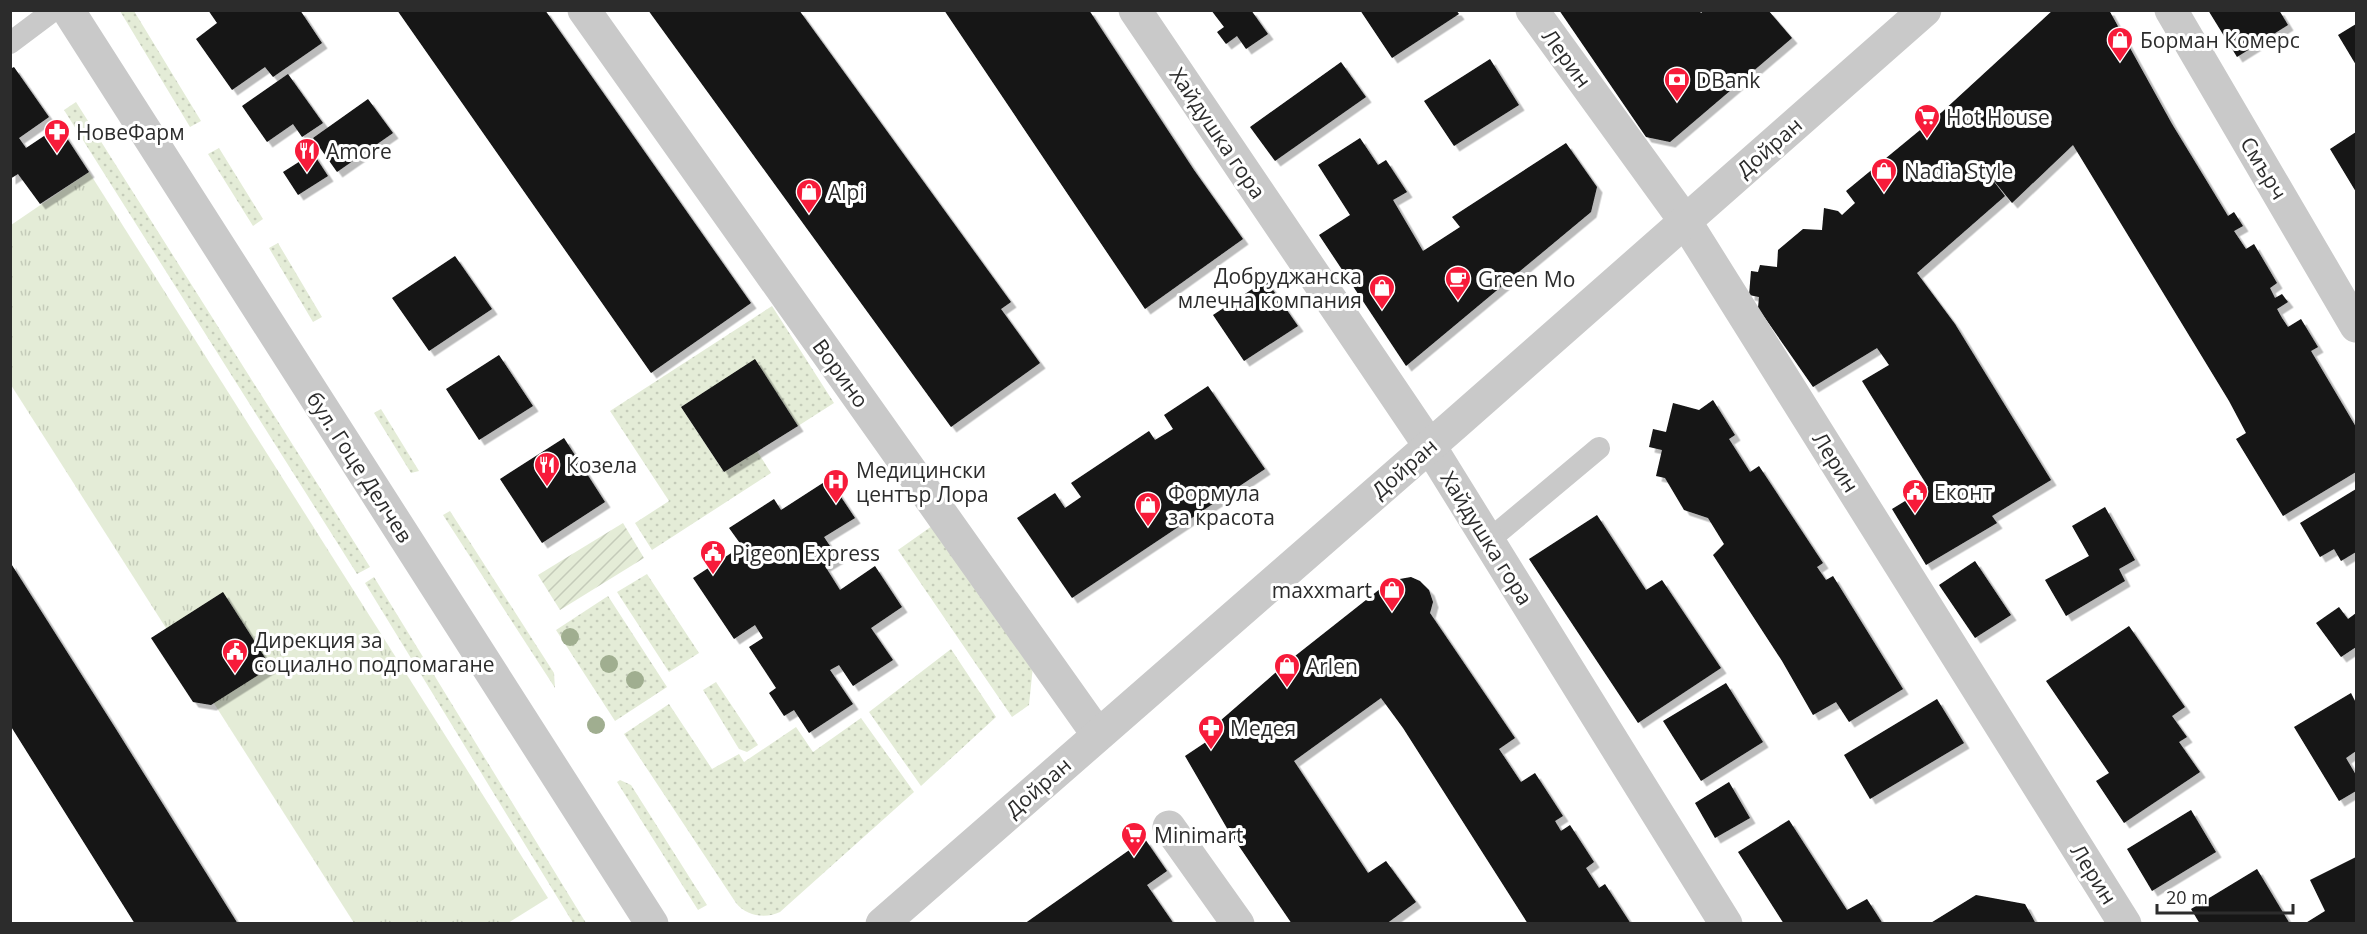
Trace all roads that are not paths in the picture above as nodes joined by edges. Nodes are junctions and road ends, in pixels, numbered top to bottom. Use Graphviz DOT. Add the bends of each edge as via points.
graph roads {
  1 [pos="54,10"];
  2 [pos="68,10"];
  3 [pos="584,10"];
  4 [pos="1135,10"];
  5 [pos="1532,10"];
  6 [pos="1925,10"];
  7 [pos="2171,10"];
  8 [pos="10,43"];
  9 [pos="1685,221"];
  10 [pos="2356,326"];
  11 [pos="1430,445"];
  12 [pos="1599,448"];
  13 [pos="1489,540"];
  14 [pos="1098,735"];
  15 [pos="1169,827"];
  16 [pos="652,924"];
  17 [pos="882,924"];
  18 [pos="1238,924"];
  19 [pos="1726,924"];
  20 [pos="2125,924"];
  1 -- 8 [label="lane"];
  2 -- 16 [label="street, бул. Гоце Делчев"];
  3 -- 14 [label="street, Ворино"];
  4 -- 11 [label="street, Хайдушка гора"];
  5 -- 9 [label="street, Лерин"];
  6 -- 9 [label="street, Дойран"];
  7 -- 10 [label="street, Смърч"];
  9 -- 11 [label="street, Дойран"];
  9 -- 20 [label="street, Лерин"];
  11 -- 13 [label="street, Хайдушка гора"];
  11 -- 14 [label="street, Дойран"];
  12 -- 13 [label="lane"];
  13 -- 19 [label="street, Хайдушка гора"];
  14 -- 17 [label="street, Дойран"];
  15 -- 18 [label="street"];
}
